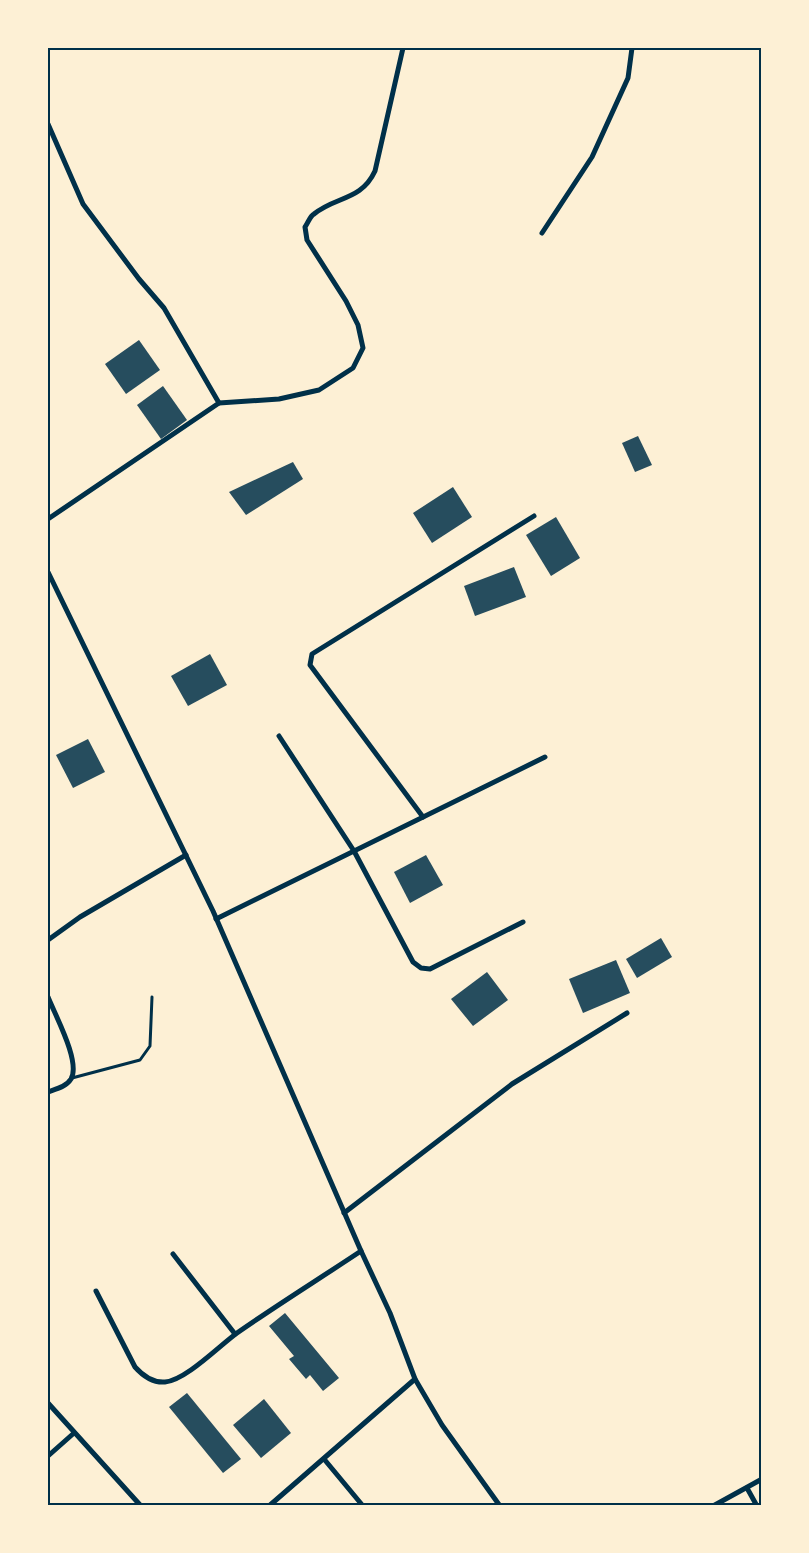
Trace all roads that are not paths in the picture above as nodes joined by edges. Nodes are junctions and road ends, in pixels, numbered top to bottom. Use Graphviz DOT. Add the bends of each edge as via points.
graph roads {
  1 [pos="403,48"];
  2 [pos="632,48"];
  3 [pos="48,124"];
  4 [pos="542,232"];
  5 [pos="219,402"];
  6 [pos="534,516"];
  7 [pos="48,519"];
  8 [pos="48,572"];
  9 [pos="279,736"];
  10 [pos="545,756"];
  11 [pos="423,817"];
  12 [pos="354,851"];
  13 [pos="186,855"];
  14 [pos="216,919"];
  15 [pos="523,922"];
  16 [pos="48,940"];
  17 [pos="152,996"];
  18 [pos="48,997"];
  19 [pos="626,1013"];
  20 [pos="72,1078"];
  21 [pos="48,1092"];
  22 [pos="344,1213"];
  23 [pos="360,1251"];
  24 [pos="173,1254"];
  25 [pos="96,1291"];
  26 [pos="236,1334"];
  27 [pos="415,1379"];
  28 [pos="48,1403"];
  29 [pos="74,1433"];
  30 [pos="48,1456"];
  31 [pos="324,1459"];
  32 [pos="762,1479"];
  33 [pos="747,1488"];
  34 [pos="142,1506"];
  35 [pos="269,1506"];
  36 [pos="363,1506"];
  37 [pos="500,1506"];
  38 [pos="713,1506"];
  39 [pos="757,1506"];
  1 -- 5 [label="street" via="370,182 360,192 314,214 305,227 307,240 358,325 363,348 353,368 319,390 279,399"];
  2 -- 4 [label="street" via="628,78 592,157"];
  3 -- 5 [label="street" via="82,204 164,308"];
  5 -- 7 [label="street"];
  6 -- 11 [label="street" via="312,654 310,665"];
  8 -- 13 [label="street"];
  9 -- 12 [label="street"];
  10 -- 11 [label="street"];
  11 -- 12 [label="street"];
  12 -- 14 [label="street"];
  12 -- 15 [label="street" via="413,962 421,968 430,969"];
  13 -- 14 [label="street"];
  13 -- 16 [label="street" via="80,917"];
  14 -- 22 [label="street"];
  17 -- 20 [label="lane" via="150,1046 140,1060"];
  18 -- 20 [label="street" via="74,1061"];
  19 -- 22 [label="street" via="512,1084"];
  20 -- 21 [label="street" via="64,1086"];
  22 -- 23 [label="street"];
  23 -- 26 [label="street"];
  23 -- 27 [label="street" via="390,1313"];
  24 -- 26 [label="street"];
  25 -- 26 [label="street" via="135,1367 153,1381 165,1382 180,1377"];
  27 -- 31 [label="street"];
  27 -- 37 [label="street" via="442,1425"];
  28 -- 29 [label="street"];
  29 -- 30 [label="street"];
  29 -- 34 [label="street"];
  31 -- 35 [label="street"];
  31 -- 36 [label="street"];
  32 -- 33 [label="street"];
  33 -- 38 [label="street"];
  33 -- 39 [label="street"];
}
